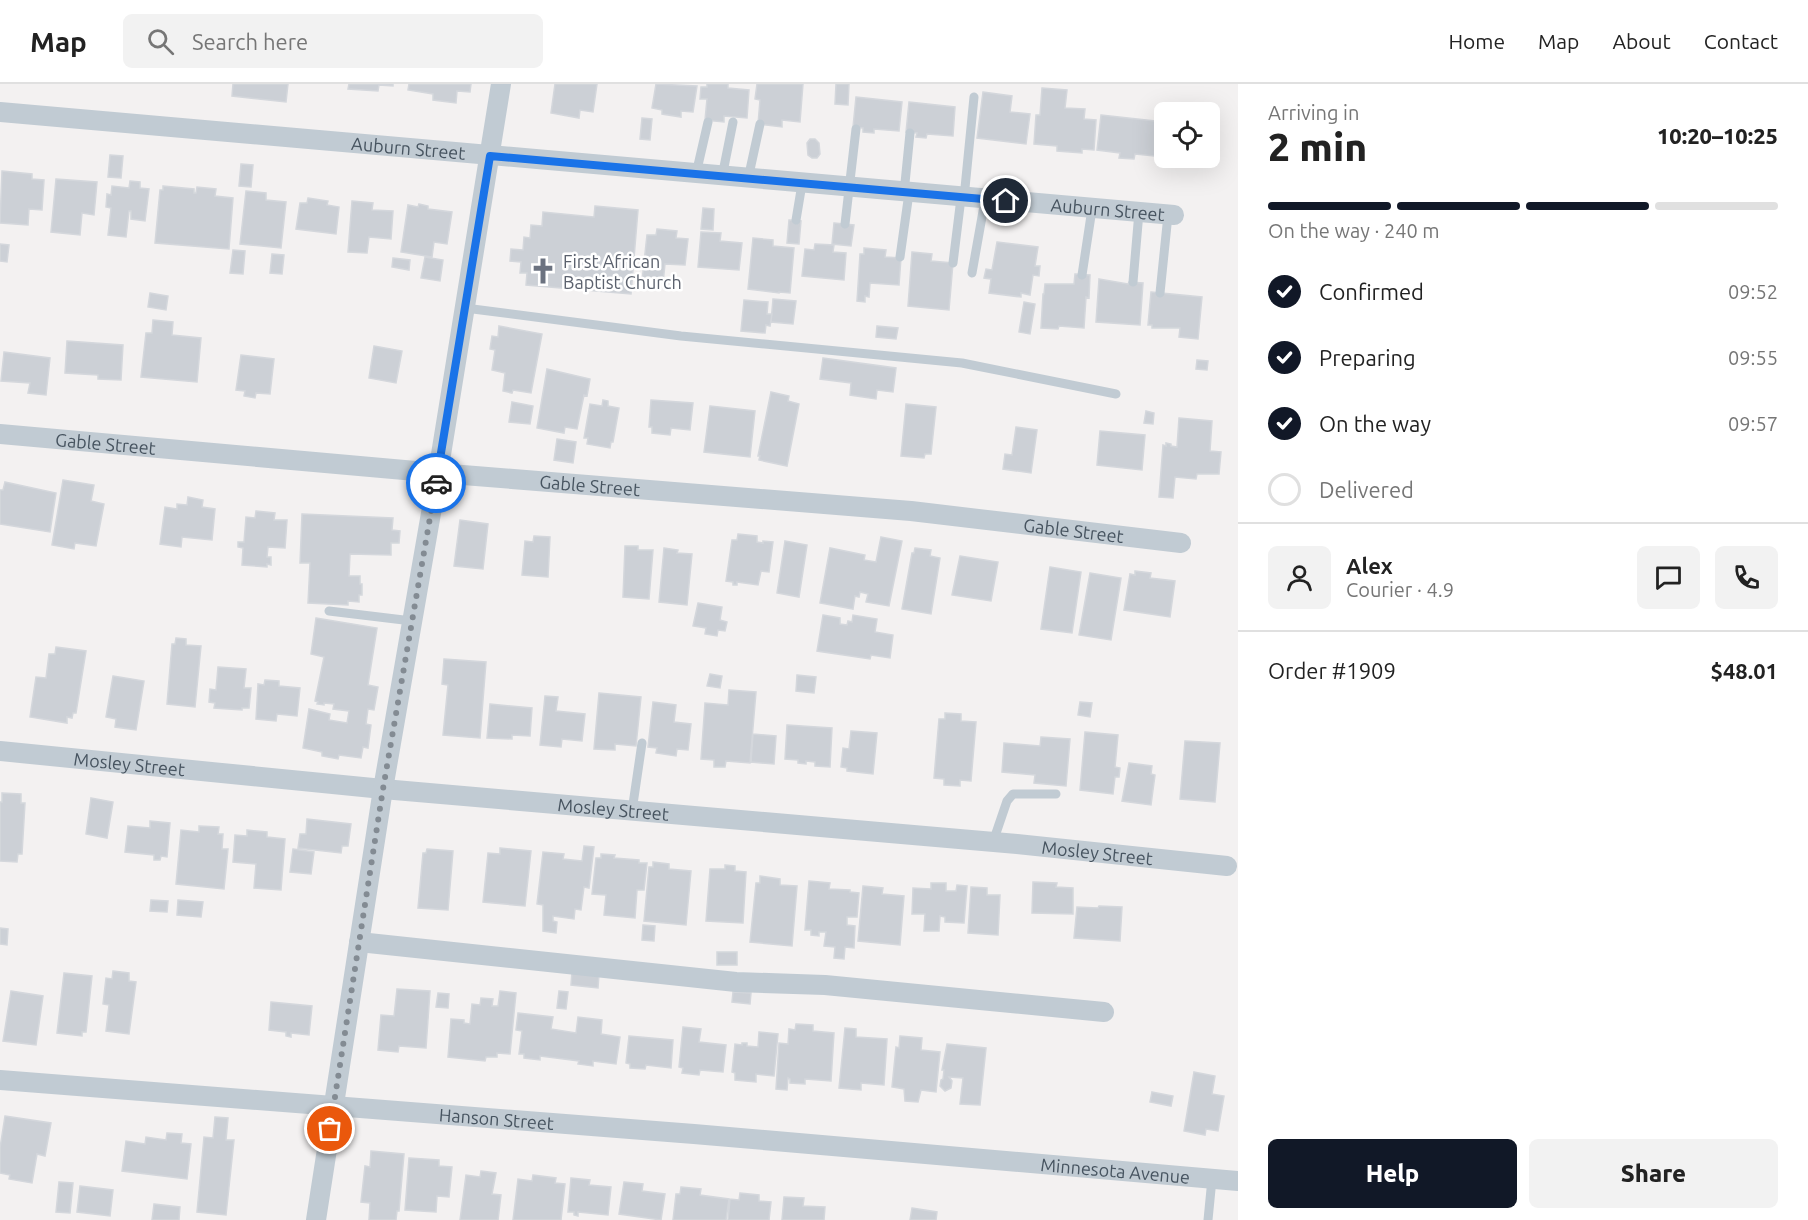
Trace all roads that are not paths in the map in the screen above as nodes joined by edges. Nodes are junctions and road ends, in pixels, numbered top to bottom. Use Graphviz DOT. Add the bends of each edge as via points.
graph roads {
  1 [pos="501,84"];
  2 [pos="974,97"];
  3 [pos="0,112"];
  4 [pos="708,122"];
  5 [pos="733,122"];
  6 [pos="760,124"];
  7 [pos="856,129"];
  8 [pos="910,133"];
  9 [pos="490,156"];
  10 [pos="696,174"];
  11 [pos="722,177"];
  12 [pos="748,179"];
  13 [pos="802,184"];
  14 [pos="850,188"];
  15 [pos="907,193"];
  16 [pos="962,198"];
  17 [pos="985,200"];
  18 [pos="1092,209"];
  19 [pos="1139,212"];
  20 [pos="1171,215"];
  21 [pos="796,220"];
  22 [pos="845,224"];
  23 [pos="900,256"];
  24 [pos="953,263"];
  25 [pos="972,273"];
  26 [pos="1082,274"];
  27 [pos="1133,282"];
  28 [pos="1160,293"];
  29 [pos="465,308"];
  30 [pos="1116,394"];
  31 [pos="0,434"];
  32 [pos="438,473"];
  33 [pos="1181,543"];
  34 [pos="328,611"];
  35 [pos="412,621"];
  36 [pos="642,744"];
  37 [pos="0,751"];
  38 [pos="383,789"];
  39 [pos="1056,794"];
  40 [pos="632,811"];
  41 [pos="993,842"];
  42 [pos="1227,866"];
  43 [pos="359,942"];
  44 [pos="1104,1012"];
  45 [pos="0,1080"];
  46 [pos="333,1107"];
  47 [pos="993,1160"];
  48 [pos="1212,1179"];
  49 [pos="1238,1181"];
  50 [pos="316,1220"];
  51 [pos="1208,1220"];
  1 -- 9 [label="street"];
  2 -- 16 [label="lane"];
  3 -- 9 [label="street, Auburn Street"];
  4 -- 10 [label="lane"];
  5 -- 11 [label="lane"];
  6 -- 12 [label="lane"];
  7 -- 14 [label="lane"];
  8 -- 15 [label="lane"];
  9 -- 10 [label="street, Auburn Street"];
  9 -- 29 [label="street"];
  10 -- 11 [label="street, Auburn Street"];
  11 -- 12 [label="street, Auburn Street"];
  12 -- 13 [label="street, Auburn Street"];
  13 -- 14 [label="street, Auburn Street"];
  13 -- 21 [label="lane"];
  14 -- 15 [label="street, Auburn Street"];
  14 -- 22 [label="lane"];
  15 -- 16 [label="street, Auburn Street"];
  15 -- 23 [label="lane"];
  16 -- 17 [label="street, Auburn Street"];
  16 -- 24 [label="lane"];
  17 -- 18 [label="street, Auburn Street"];
  17 -- 25 [label="lane"];
  18 -- 19 [label="street, Auburn Street"];
  18 -- 26 [label="lane"];
  19 -- 20 [label="street, Auburn Street"];
  19 -- 27 [label="lane"];
  20 -- 28 [label="lane"];
  29 -- 30 [label="lane" via="681,336 962,363"];
  29 -- 32 [label="street"];
  31 -- 32 [label="street, Gable Street"];
  32 -- 33 [label="street, Gable Street" via="911,511"];
  32 -- 35 [label="street"];
  34 -- 35 [label="lane"];
  35 -- 38 [label="street"];
  36 -- 40 [label="lane"];
  37 -- 38 [label="street, Mosley Street"];
  38 -- 40 [label="street, Mosley Street"];
  38 -- 43 [label="street"];
  39 -- 41 [label="lane" via="1013,794"];
  40 -- 41 [label="street, Mosley Street"];
  41 -- 42 [label="street, Mosley Street"];
  43 -- 44 [label="street" via="736,982 825,985"];
  43 -- 46 [label="street"];
  45 -- 46 [label="street, Hanson Street"];
  46 -- 47 [label="street, Hanson Street"];
  46 -- 50 [label="street"];
  47 -- 48 [label="street, Minnesota Avenue"];
  48 -- 49 [label="street, Minnesota Avenue"];
  48 -- 51 [label="lane"];
}
